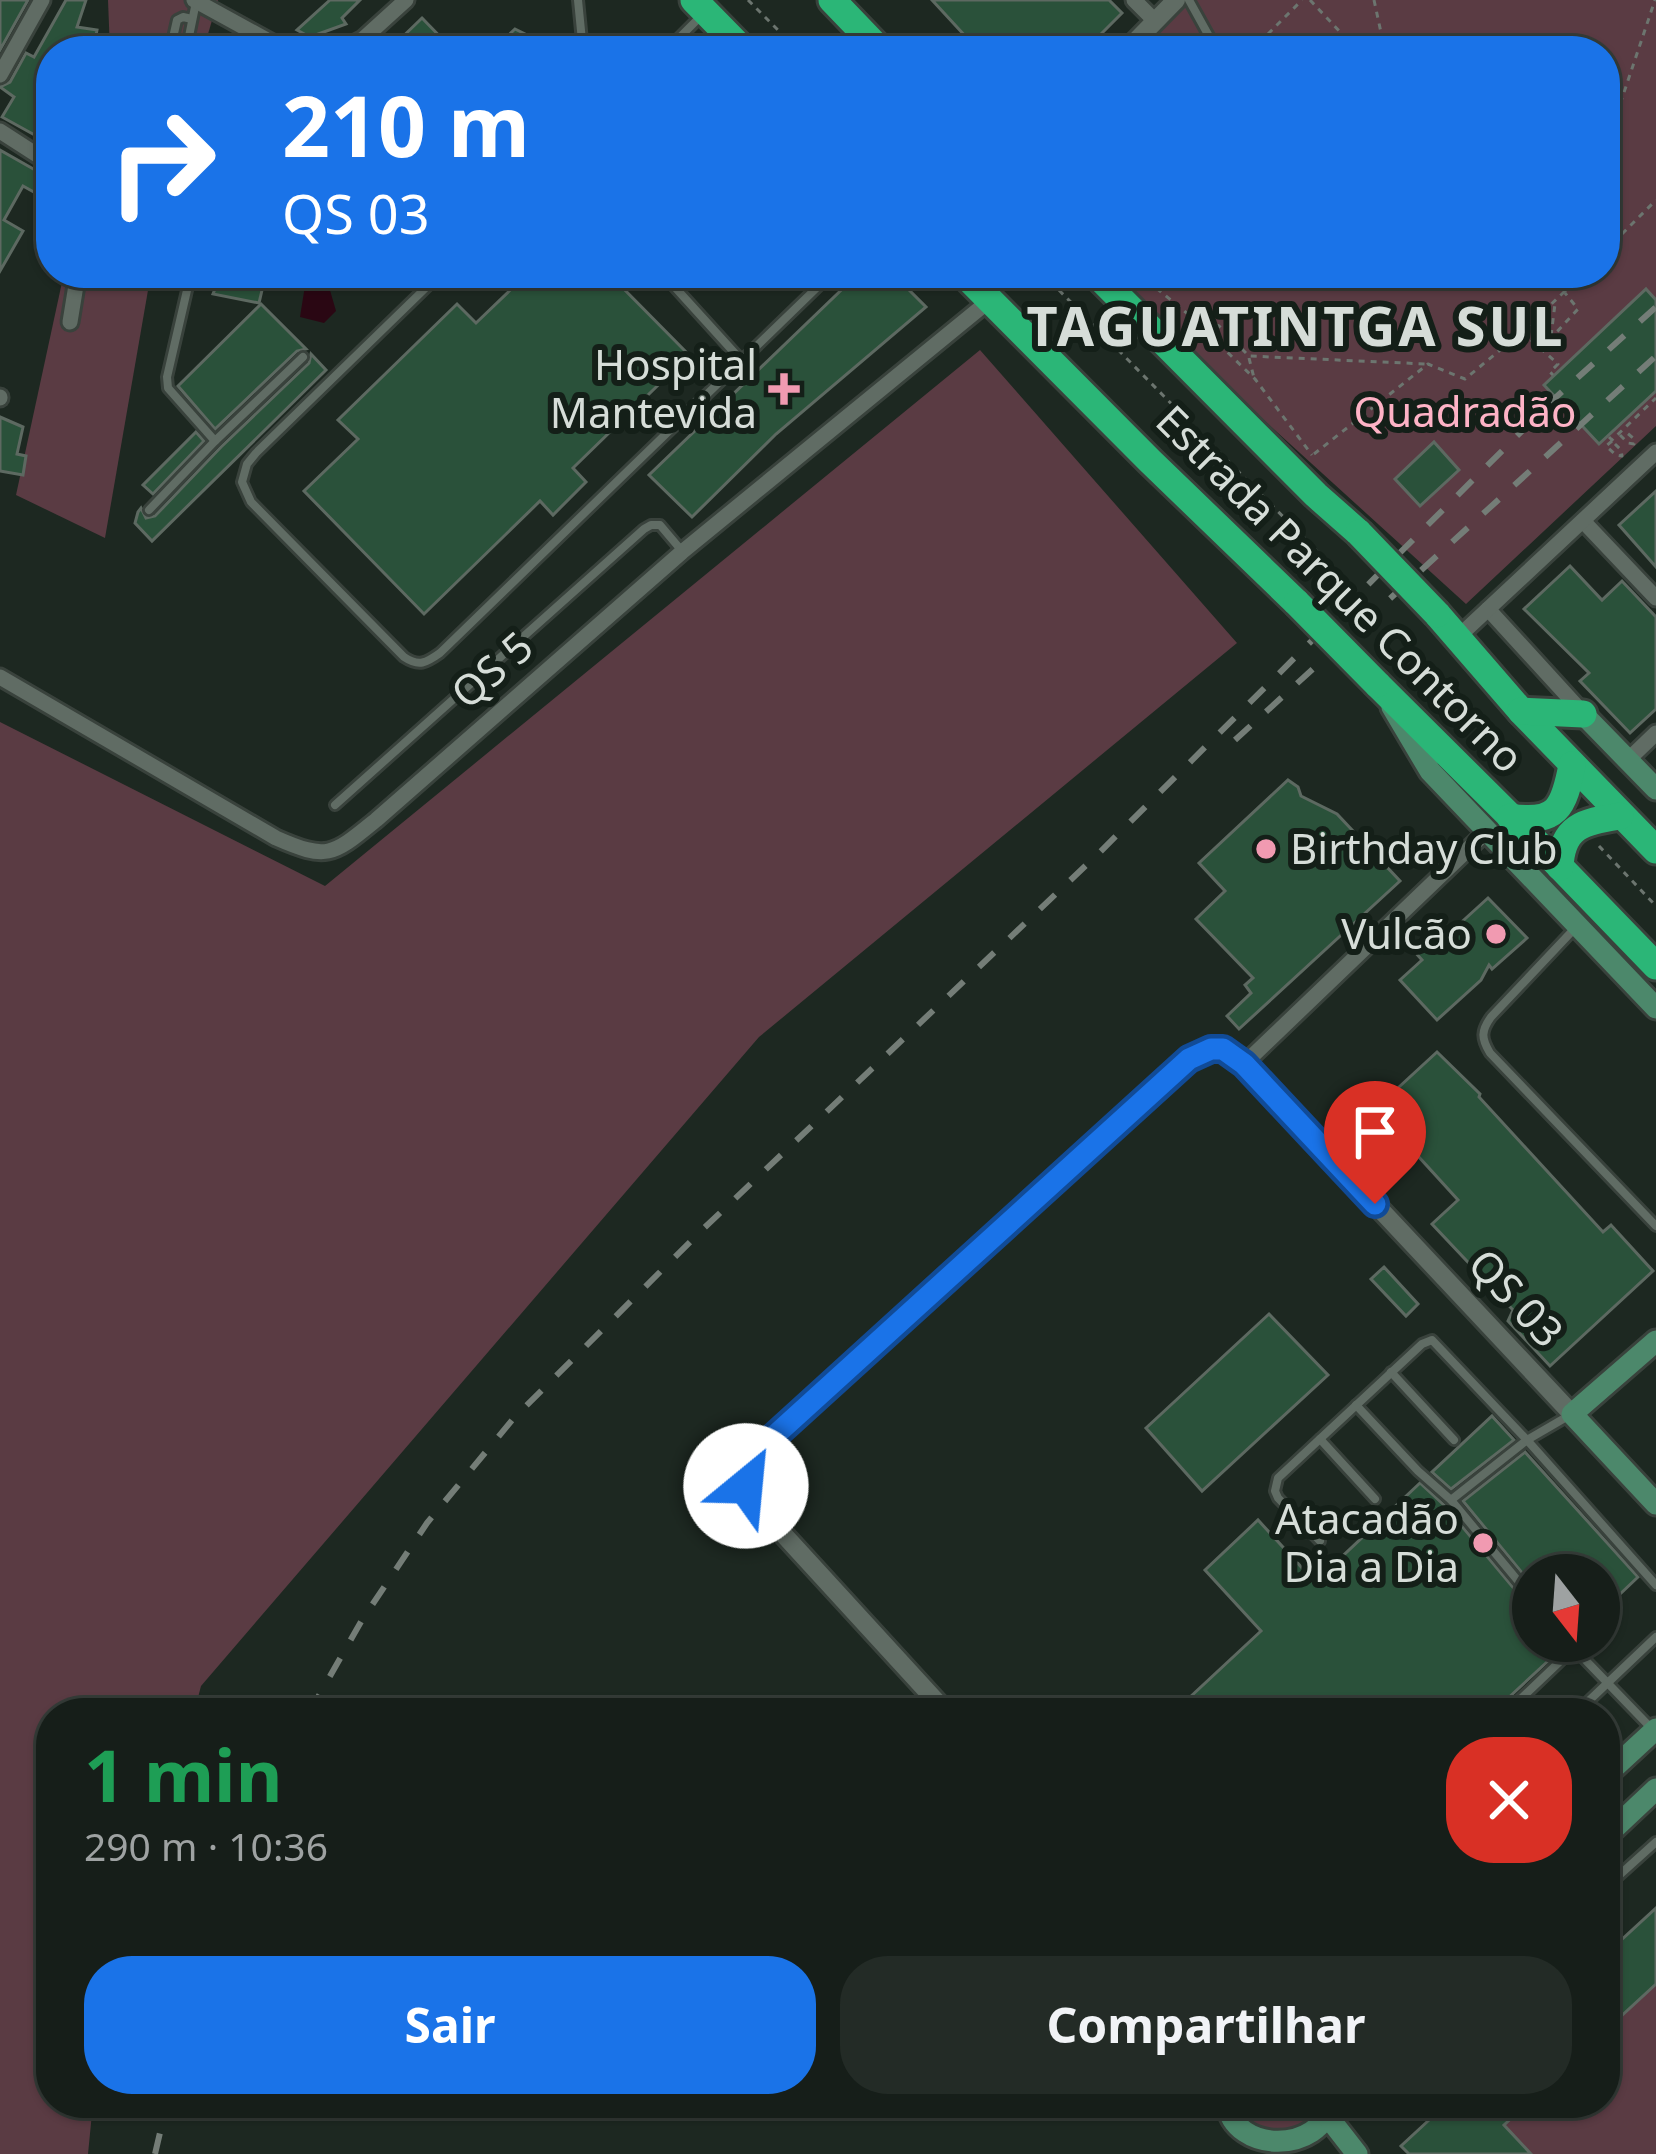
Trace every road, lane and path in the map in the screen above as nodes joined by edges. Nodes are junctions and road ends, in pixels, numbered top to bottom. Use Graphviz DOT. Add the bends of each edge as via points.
graph roads {
  1 [pos="42,0"];
  2 [pos="195,0"];
  3 [pos="406,0"];
  4 [pos="578,0"];
  5 [pos="748,0"];
  6 [pos="832,0"];
  7 [pos="1134,0"];
  8 [pos="1176,0"];
  9 [pos="1189,0"];
  10 [pos="1302,0"];
  11 [pos="1310,0"];
  12 [pos="1374,0"];
  13 [pos="1655,0"];
  14 [pos="700,6"];
  15 [pos="192,19"];
  16 [pos="1155,21"];
  17 [pos="173,36"];
  18 [pos="189,36"];
  19 [pos="260,36"];
  20 [pos="365,36"];
  21 [pos="582,36"];
  22 [pos="677,36"];
  23 [pos="729,36"];
  24 [pos="784,36"];
  25 [pos="867,36"];
  26 [pos="1140,36"];
  27 [pos="1209,36"];
  28 [pos="1267,36"];
  29 [pos="1344,36"];
  30 [pos="1382,36"];
  31 [pos="0,75"];
  32 [pos="1620,104"];
  33 [pos="0,131"];
  34 [pos="36,154"];
  35 [pos="1656,200"];
  36 [pos="1620,236"];
  37 [pos="76,288"];
  38 [pos="188,288"];
  39 [pos="426,288"];
  40 [pos="676,288"];
  41 [pos="816,288"];
  42 [pos="978,288"];
  43 [pos="1057,288"];
  44 [pos="1110,288"];
  45 [pos="1157,288"];
  46 [pos="1561,288"];
  47 [pos="1565,288"];
  48 [pos="1568,288"];
  49 [pos="1564,292"];
  50 [pos="990,300"];
  51 [pos="1556,300"];
  52 [pos="1190,315"];
  53 [pos="70,322"];
  54 [pos="1522,332"];
  55 [pos="1551,338"];
  56 [pos="1541,349"];
  57 [pos="1249,356"];
  58 [pos="304,357"];
  59 [pos="741,360"];
  60 [pos="1428,364"];
  61 [pos="1553,375"];
  62 [pos="1255,380"];
  63 [pos="1656,398"];
  64 [pos="1624,429"];
  65 [pos="1618,434"];
  66 [pos="215,441"];
  67 [pos="1656,452"];
  68 [pos="1624,453"];
  69 [pos="1312,456"];
  70 [pos="1321,464"];
  71 [pos="149,510"];
  72 [pos="1583,521"];
  73 [pos="682,552"];
  74 [pos="1324,559"];
  75 [pos="1656,598"];
  76 [pos="1488,609"];
  77 [pos="1457,638"];
  78 [pos="0,677"];
  79 [pos="1521,711"];
  80 [pos="1583,713"];
  81 [pos="1656,733"];
  82 [pos="1628,760"];
  83 [pos="1572,765"];
  84 [pos="1656,789"];
  85 [pos="335,805"];
  86 [pos="1620,816"];
  87 [pos="1499,824"];
  88 [pos="1579,826"];
  89 [pos="1656,850"];
  90 [pos="1560,867"];
  91 [pos="1656,906"];
  92 [pos="1578,925"];
  93 [pos="1656,966"];
  94 [pos="1656,1007"];
  95 [pos="1244,1064"];
  96 [pos="1656,1226"];
  97 [pos="1655,1344"];
  98 [pos="1391,1372"];
  99 [pos="1356,1405"];
  100 [pos="1571,1414"];
  101 [pos="1320,1439"];
  102 [pos="1454,1440"];
  103 [pos="1527,1440"];
  104 [pos="1376,1499"];
  105 [pos="1451,1500"];
  106 [pos="1656,1504"];
  107 [pos="1320,1540"];
  108 [pos="1512,1574"];
  109 [pos="1656,1585"];
  110 [pos="1656,1637"];
  111 [pos="1554,1662"];
  112 [pos="1587,1662"];
  113 [pos="1608,1682"];
  114 [pos="933,1698"];
  115 [pos="1520,1698"];
  116 [pos="1591,1698"];
  117 [pos="1655,1730"];
  118 [pos="1620,1762"];
  119 [pos="1656,1789"];
  120 [pos="1620,1821"];
  121 [pos="1656,1842"];
  122 [pos="1620,1874"];
  123 [pos="1230,2118"];
  124 [pos="1327,2118"];
  125 [pos="1335,2118"];
  126 [pos="1294,2152"];
  127 [pos="1357,2154"];
  1 -- 31 [label="street"];
  2 -- 15 [label="lane"];
  2 -- 19 [label="street"];
  3 -- 20 [label="street"];
  4 -- 21 [label="lane"];
  5 -- 24 [label="path"];
  6 -- 25 [label="highway"];
  7 -- 16 [label="street"];
  8 -- 16 [label="street"];
  9 -- 27 [label="lane"];
  10 -- 28 [label="path"];
  11 -- 29 [label="path"];
  12 -- 30 [label="path"];
  13 -- 32 [label="path"];
  14 -- 22 [label="lane"];
  14 -- 23 [label="highway"];
  15 -- 17 [label="lane" via="177,20"];
  15 -- 18 [label="lane"];
  16 -- 26 [label="street"];
  33 -- 34 [label="street"];
  35 -- 36 [label="path"];
  37 -- 53 [label="street"];
  38 -- 66 [label="lane" via="168,388"];
  39 -- 59 [label="lane" via="256,453 242,482 251,502 414,663 440,653"];
  40 -- 59 [label="lane"];
  41 -- 59 [label="lane"];
  42 -- 50 [label="highway, Estrada Parque Contorno"];
  43 -- 74 [label="path"];
  44 -- 77 [label="highway, Estrada Parque Contorno, bridge"];
  45 -- 52 [label="path"];
  46 -- 49 [label="path"];
  47 -- 49 [label="path"];
  48 -- 49 [label="path"];
  49 -- 51 [label="path"];
  49 -- 55 [label="path" via="1578,309"];
  50 -- 73 [label="street, QS 5"];
  50 -- 87 [label="highway, Estrada Parque Contorno, bridge" via="1380,687"];
  51 -- 54 [label="path"];
  51 -- 55 [label="path"];
  52 -- 57 [label="path" via="1220,326"];
  52 -- 62 [label="path"];
  54 -- 56 [label="path"];
  54 -- 60 [label="path" via="1465,379"];
  55 -- 56 [label="path"];
  56 -- 61 [label="path" via="1558,364"];
  57 -- 60 [label="path"];
  57 -- 62 [label="path"];
  58 -- 66 [label="lane"];
  60 -- 69 [label="path"];
  62 -- 69 [label="path"];
  63 -- 64 [label="path"];
  64 -- 65 [label="path"];
  64 -- 65 [label="path" via="1634,444"];
  65 -- 68 [label="path" via="1611,440"];
  66 -- 71 [label="lane"];
  67 -- 72 [label="street"];
  69 -- 70 [label="path"];
  72 -- 75 [label="street"];
  72 -- 76 [label="street"];
  73 -- 78 [label="street, QS 5" via="330,852 276,838"];
  73 -- 85 [label="lane" via="660,525 644,530"];
  76 -- 77 [label="street"];
  76 -- 80 [label="street"];
  77 -- 79 [label="highway, Estrada Parque Contorno"];
  79 -- 80 [label="highway"];
  79 -- 83 [label="highway, Estrada Parque Contorno"];
  80 -- 82 [label="main road"];
  81 -- 82 [label="street"];
  82 -- 84 [label="main road"];
  83 -- 86 [label="highway, Estrada Parque Contorno"];
  83 -- 87 [label="highway" via="1550,817"];
  86 -- 88 [label="highway"];
  86 -- 89 [label="highway, Estrada Parque Contorno"];
  87 -- 90 [label="highway, Estrada Parque Contorno"];
  87 -- 92 [label="main road"];
  87 -- 95 [label="street"];
  88 -- 90 [label="highway" via="1565,839"];
  88 -- 91 [label="path"];
  90 -- 93 [label="highway, Estrada Parque Contorno"];
  92 -- 94 [label="main road"];
  92 -- 96 [label="lane" via="1491,1017 1482,1037"];
  95 -- 100 [label="street, QS 03"];
  95 -- 114 [label="street" via="1223,1049 1189,1059 749,1459 752,1500"];
  97 -- 100 [label="main road"];
  98 -- 99 [label="lane"];
  98 -- 102 [label="lane"];
  98 -- 103 [label="lane" via="1432,1340"];
  99 -- 101 [label="lane"];
  99 -- 105 [label="lane"];
  100 -- 103 [label="lane"];
  100 -- 106 [label="main road, QS 03"];
  101 -- 104 [label="lane"];
  101 -- 107 [label="lane" via="1278,1478 1275,1491"];
  103 -- 105 [label="lane"];
  103 -- 109 [label="lane"];
  105 -- 108 [label="lane"];
  110 -- 113 [label="lane"];
  111 -- 115 [label="lane"];
  112 -- 113 [label="lane"];
  113 -- 116 [label="lane"];
  113 -- 117 [label="lane"];
  117 -- 118 [label="main road"];
  119 -- 120 [label="main road"];
  121 -- 122 [label="lane"];
  123 -- 126 [label="main road" via="1258,2149"];
  124 -- 126 [label="main road"];
  125 -- 127 [label="main road"];
}
